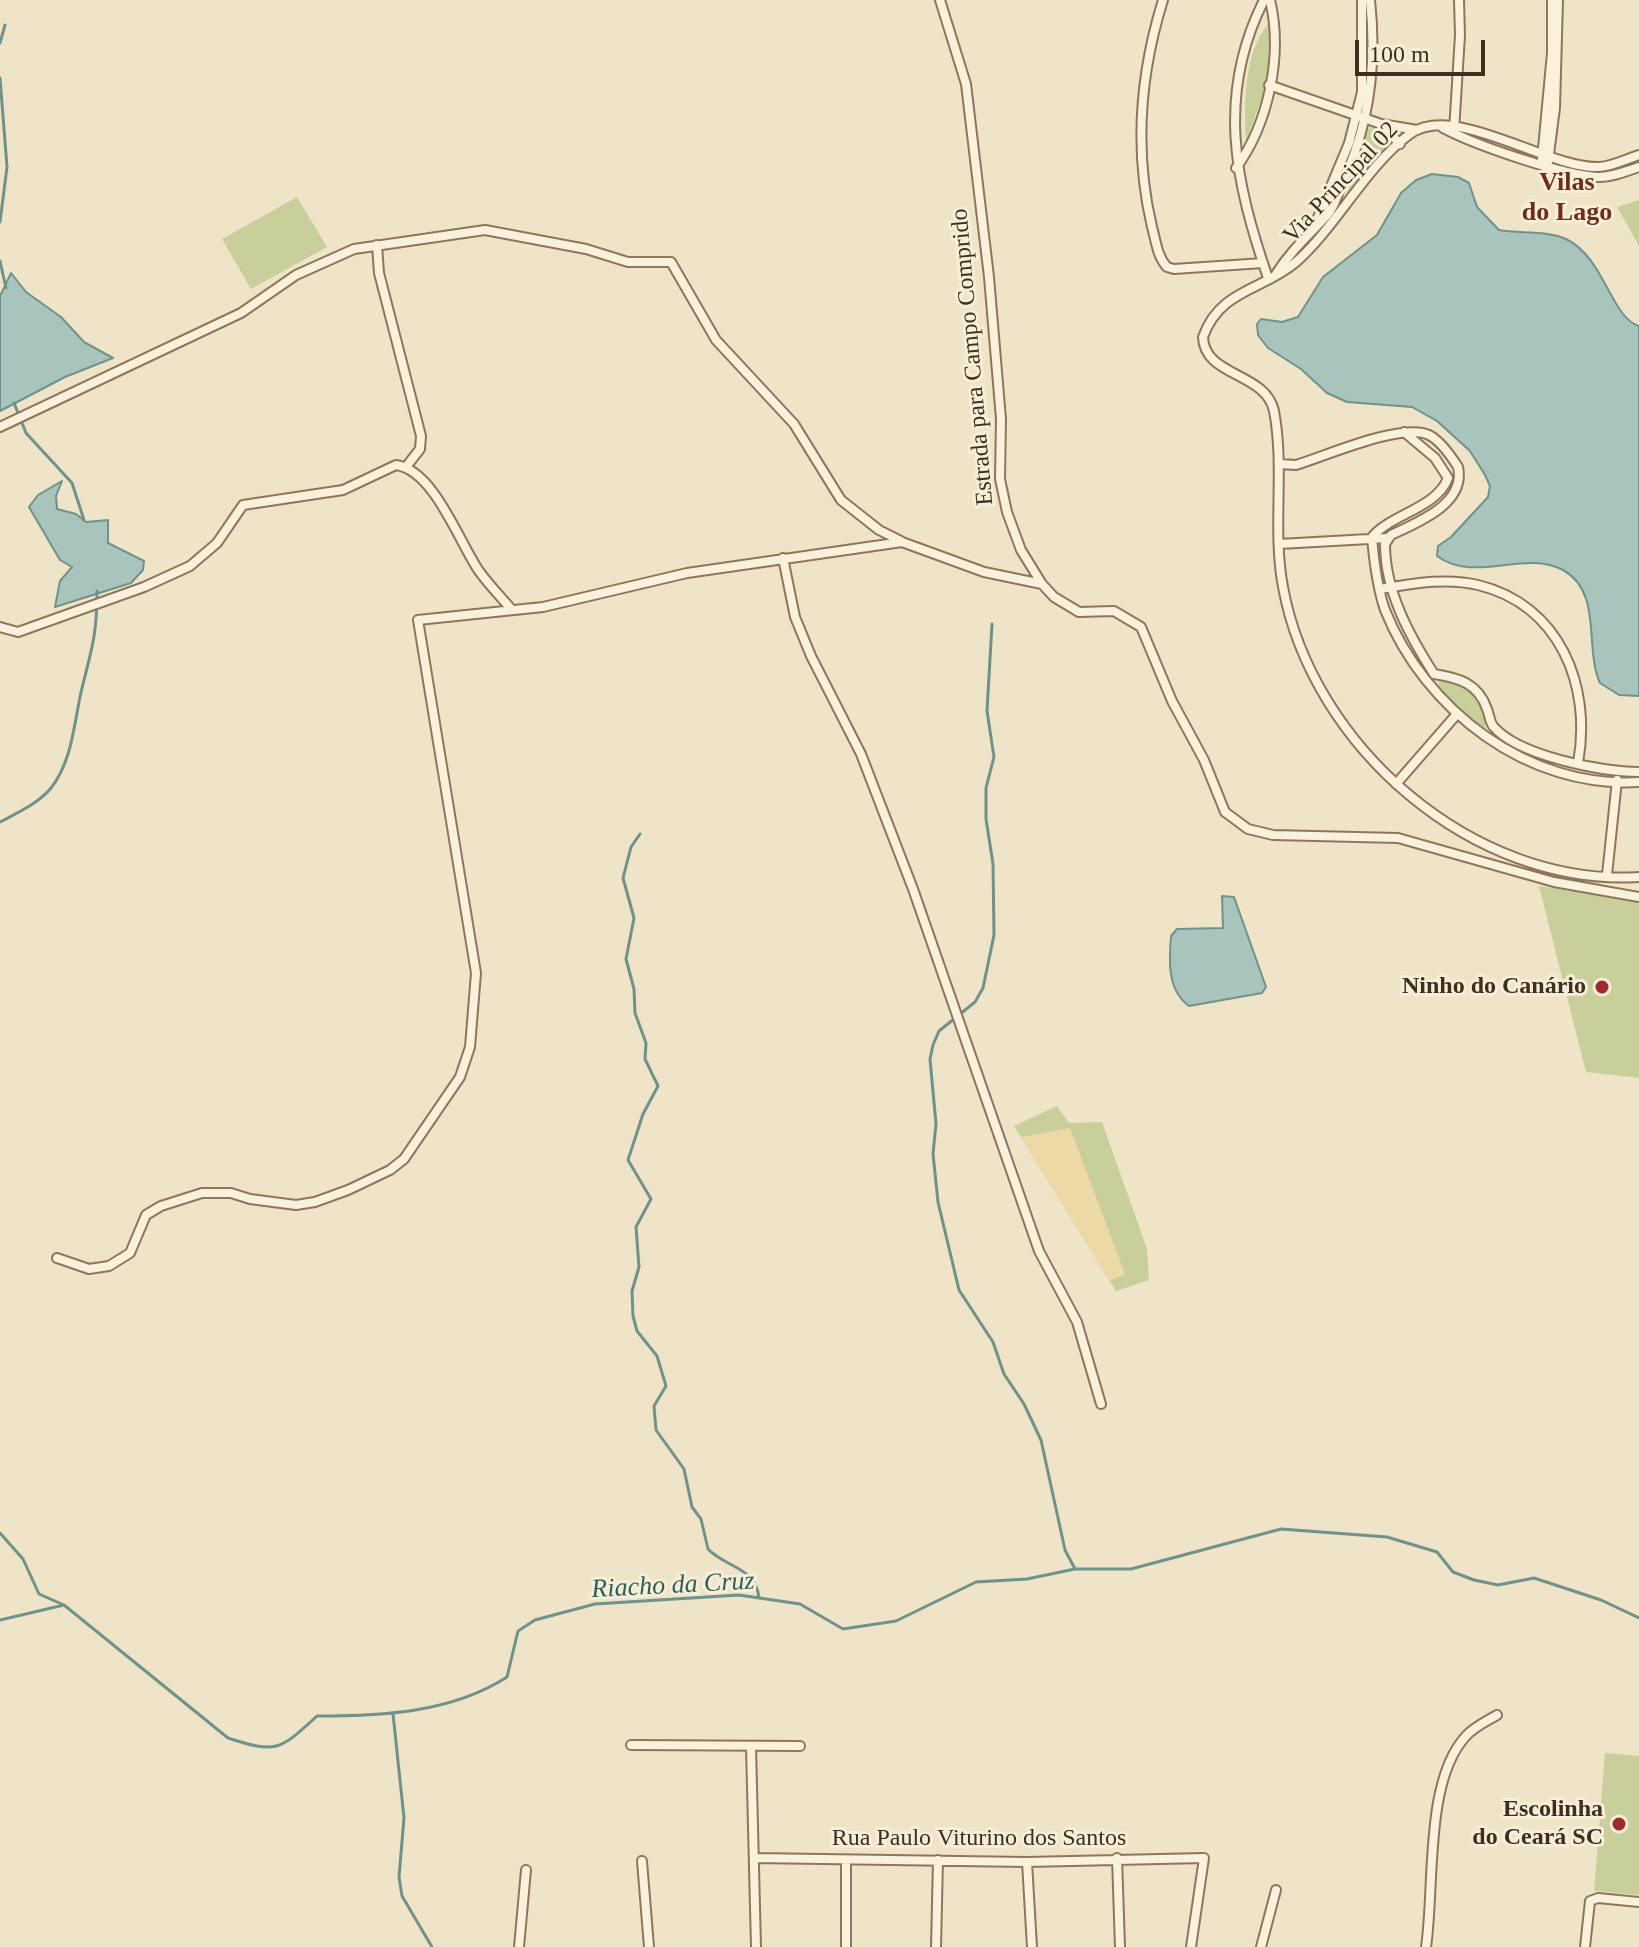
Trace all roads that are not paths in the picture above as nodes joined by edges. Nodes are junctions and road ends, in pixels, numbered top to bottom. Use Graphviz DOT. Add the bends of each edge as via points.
graph roads {
  1 [pos="940,0"];
  2 [pos="1163,0"];
  3 [pos="1264,0"];
  4 [pos="1270,0"];
  5 [pos="1362,0"];
  6 [pos="1370,0"];
  7 [pos="1459,0"];
  8 [pos="1552,0"];
  9 [pos="1558,0"];
  10 [pos="1269,85"];
  11 [pos="1360,115"];
  12 [pos="1381,124"];
  13 [pos="1417,130"];
  14 [pos="1454,130"];
  15 [pos="1400,144"];
  16 [pos="1639,155"];
  17 [pos="1545,161"];
  18 [pos="1639,167"];
  19 [pos="1236,168"];
  20 [pos="377,245"];
  21 [pos="1263,263"];
  22 [pos="1272,276"];
  23 [pos="0,427"];
  24 [pos="1403,431"];
  25 [pos="1280,464"];
  26 [pos="406,467"];
  27 [pos="1445,485"];
  28 [pos="1456,491"];
  29 [pos="1372,537"];
  30 [pos="1387,538"];
  31 [pos="902,542"];
  32 [pos="1279,544"];
  33 [pos="783,558"];
  34 [pos="1042,584"];
  35 [pos="1393,587"];
  36 [pos="1380,589"];
  37 [pos="512,610"];
  38 [pos="0,627"];
  39 [pos="1430,677"];
  40 [pos="1457,714"];
  41 [pos="1492,725"];
  42 [pos="1484,736"];
  43 [pos="1578,763"];
  44 [pos="1618,772"];
  45 [pos="1639,772"];
  46 [pos="1616,782"];
  47 [pos="1639,782"];
  48 [pos="1396,784"];
  49 [pos="1607,875"];
  50 [pos="1639,877"];
  51 [pos="1639,897"];
  52 [pos="57,1258"];
  53 [pos="1101,1404"];
  54 [pos="1497,1715"];
  55 [pos="631,1745"];
  56 [pos="751,1746"];
  57 [pos="800,1746"];
  58 [pos="754,1858"];
  59 [pos="1117,1858"];
  60 [pos="938,1860"];
  61 [pos="642,1861"];
  62 [pos="846,1861"];
  63 [pos="1027,1862"];
  64 [pos="526,1870"];
  65 [pos="1276,1890"];
  66 [pos="1639,1902"];
  67 [pos="519,1947"];
  68 [pos="649,1947"];
  69 [pos="756,1947"];
  70 [pos="846,1947"];
  71 [pos="936,1947"];
  72 [pos="1032,1947"];
  73 [pos="1120,1947"];
  74 [pos="1191,1947"];
  75 [pos="1261,1947"];
  76 [pos="1426,1947"];
  77 [pos="1585,1947"];
  1 -- 34 [label="street, Estrada para Campo Comprido" via="966,84 993,319 1000,479 1021,550"];
  2 -- 21 [label="street" via="1142,91 1141,135 1159,254 1174,269"];
  3 -- 19 [label="street" via="1237,79"];
  4 -- 10 [label="street" via="1274,32"];
  5 -- 11 [label="street"];
  6 -- 11 [label="street" via="1373,34"];
  7 -- 14 [label="street"];
  8 -- 17 [label="street"];
  9 -- 17 [label="street" via="1559,52"];
  10 -- 11 [label="street"];
  10 -- 19 [label="street" via="1257,132"];
  11 -- 12 [label="street"];
  11 -- 22 [label="street" via="1316,222"];
  12 -- 13 [label="street"];
  12 -- 15 [label="street"];
  13 -- 14 [label="street, Via Principal 02"];
  13 -- 15 [label="street, Via Principal 02"];
  14 -- 17 [label="street, Via Principal 02"];
  15 -- 22 [label="street, Via Principal 02" via="1298,260"];
  16 -- 17 [label="street, Via Principal 02" via="1599,167"];
  17 -- 18 [label="street, Via Principal 02" via="1597,177"];
  19 -- 21 [label="street"];
  20 -- 23 [label="street" via="323,260 241,313"];
  20 -- 26 [label="street" via="379,273 421,436 420,449"];
  20 -- 31 [label="street" via="485,230 628,262 671,262 716,340 794,424 841,500"];
  21 -- 22 [label="street"];
  22 -- 25 [label="street" via="1244,289 1217,312 1203,344 1212,359 1258,386 1270,400"];
  24 -- 25 [label="street" via="1296,465"];
  24 -- 27 [label="street" via="1435,458 1447,474"];
  24 -- 28 [label="street" via="1430,435 1452,457 1460,477"];
  25 -- 32 [label="street"];
  26 -- 37 [label="street" via="429,485 481,575"];
  26 -- 38 [label="street" via="383,469 343,490 243,505 207,553 168,577 18,632"];
  27 -- 28 [label="street"];
  27 -- 29 [label="street"];
  28 -- 30 [label="street" via="1446,503"];
  29 -- 30 [label="street"];
  29 -- 32 [label="street"];
  29 -- 36 [label="street"];
  30 -- 35 [label="street"];
  31 -- 33 [label="street"];
  31 -- 34 [label="street" via="998,576"];
  32 -- 48 [label="street" via="1290,613 1320,689 1356,742"];
  33 -- 37 [label="street"];
  33 -- 53 [label="street" via="795,617 861,754 1039,1251 1077,1322"];
  34 -- 51 [label="street, Estrada para Campo Comprido" via="1079,612 1114,611 1141,627 1225,812 1248,829 1273,835 1398,838 1554,882"];
  35 -- 36 [label="street"];
  35 -- 39 [label="street"];
  35 -- 43 [label="street" via="1427,582 1478,585 1538,616 1558,639 1578,684 1583,726"];
  36 -- 39 [label="street" via="1399,639"];
  37 -- 52 [label="street" via="418,620 476,973 466,1063 414,1145 390,1170 315,1202 279,1204 231,1193 202,1193 146,1215 130,1253 109,1266 89,1269"];
  39 -- 40 [label="street"];
  39 -- 41 [label="street" via="1457,678 1476,689"];
  40 -- 42 [label="street"];
  40 -- 48 [label="street"];
  41 -- 42 [label="street"];
  41 -- 43 [label="street" via="1531,749"];
  42 -- 46 [label="street" via="1528,761"];
  43 -- 44 [label="street"];
  44 -- 45 [label="street"];
  44 -- 46 [label="street"];
  46 -- 47 [label="street"];
  46 -- 49 [label="street"];
  48 -- 49 [label="street" via="1439,818 1498,848 1538,863"];
  49 -- 50 [label="street"];
  54 -- 76 [label="street" via="1467,1734 1447,1768 1434,1820"];
  55 -- 56 [label="street"];
  56 -- 57 [label="street"];
  56 -- 58 [label="street"];
  58 -- 62 [label="street, Rua Paulo Viturino dos Santos"];
  58 -- 69 [label="street"];
  59 -- 63 [label="street, Rua Paulo Viturino dos Santos"];
  59 -- 73 [label="street"];
  59 -- 74 [label="street, Rua Paulo Viturino dos Santos" via="1204,1858"];
  60 -- 62 [label="street, Rua Paulo Viturino dos Santos"];
  60 -- 63 [label="street, Rua Paulo Viturino dos Santos"];
  60 -- 71 [label="street"];
  61 -- 68 [label="street"];
  62 -- 70 [label="street"];
  63 -- 72 [label="street"];
  64 -- 67 [label="street"];
  65 -- 75 [label="street"];
  66 -- 77 [label="street" via="1598,1898 1588,1905"];
}
